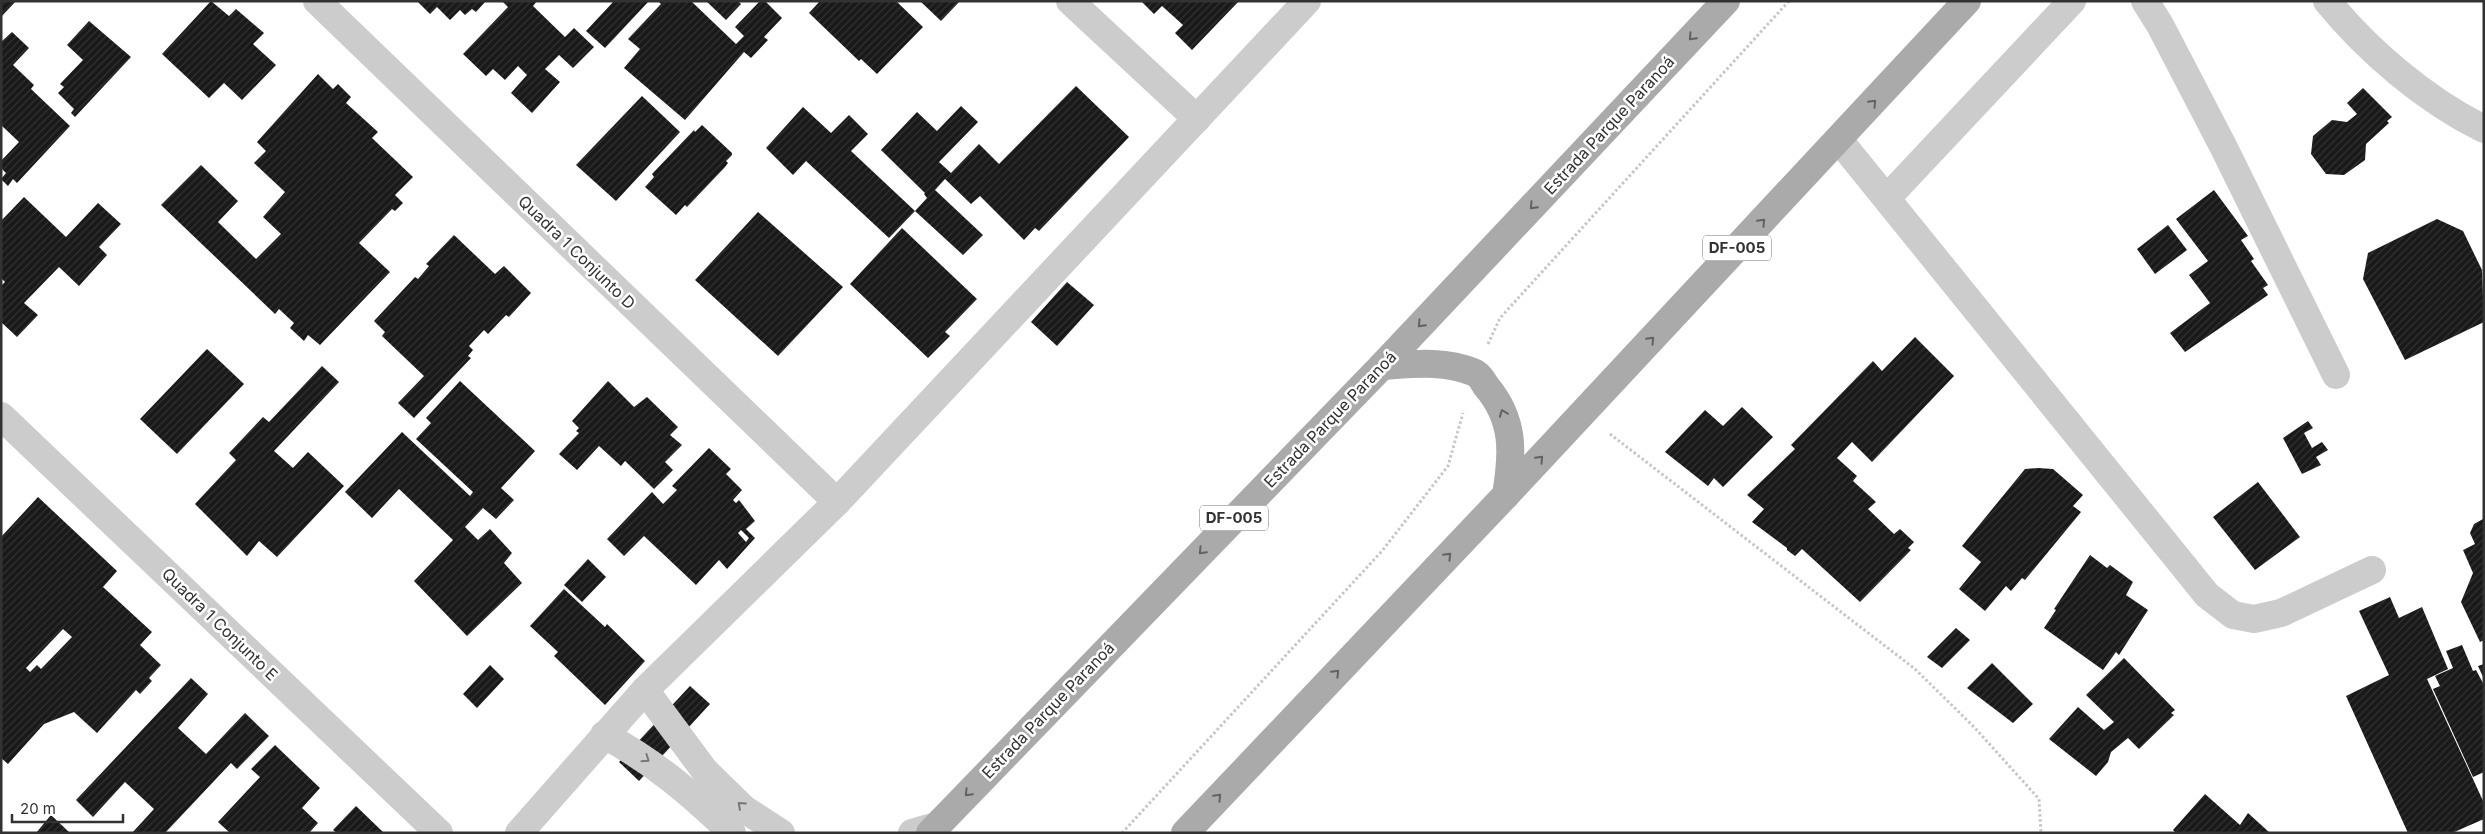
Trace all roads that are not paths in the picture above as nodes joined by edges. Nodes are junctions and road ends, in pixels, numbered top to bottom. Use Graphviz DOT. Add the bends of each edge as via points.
graph roads {
  1 [pos="317,1"];
  2 [pos="1070,1"];
  3 [pos="1307,1"];
  4 [pos="1726,1"];
  5 [pos="1967,1"];
  6 [pos="2072,1"];
  7 [pos="2145,1"];
  8 [pos="2327,1"];
  9 [pos="1197,119"];
  10 [pos="2484,129"];
  11 [pos="1839,140"];
  12 [pos="1887,198"];
  13 [pos="1382,366"];
  14 [pos="2336,375"];
  15 [pos="1,416"];
  16 [pos="1506,495"];
  17 [pos="837,502"];
  18 [pos="2372,570"];
  19 [pos="645,690"];
  20 [pos="604,735"];
  21 [pos="926,831"];
  22 [pos="439,833"];
  23 [pos="519,833"];
  24 [pos="732,833"];
  25 [pos="781,833"];
  26 [pos="1185,833"];
  1 -- 17 [label="street, Quadra 1 Conjunto D"];
  2 -- 9 [label="street"];
  3 -- 9 [label="street"];
  4 -- 13 [label="main road, Estrada Parque Paranoá / DF-005, one-way"];
  11 -- 5 [label="main road, DF-005, one-way"];
  6 -- 12 [label="street"];
  7 -- 14 [label="street" via="2218,137"];
  8 -- 10 [label="street" via="2354,34 2419,89"];
  9 -- 17 [label="street"];
  11 -- 12 [label="street"];
  16 -- 11 [label="main road, DF-005, one-way"];
  12 -- 18 [label="street" via="2207,596 2233,615 2254,619 2281,613"];
  16 -- 13 [label="main road, one-way" via="1512,459 1508,427 1498,399 1475,372 1435,362"];
  13 -- 21 [label="main road, Estrada Parque Paranoá / DF-005, one-way"];
  15 -- 22 [label="street, Quadra 1 Conjunto E"];
  26 -- 16 [label="main road, DF-005, one-way"];
  17 -- 19 [label="street"];
  19 -- 20 [label="street"];
  25 -- 19 [label="street, one-way" via="744,809 706,771"];
  20 -- 23 [label="street"];
  20 -- 24 [label="street, one-way" via="662,770"];
}
